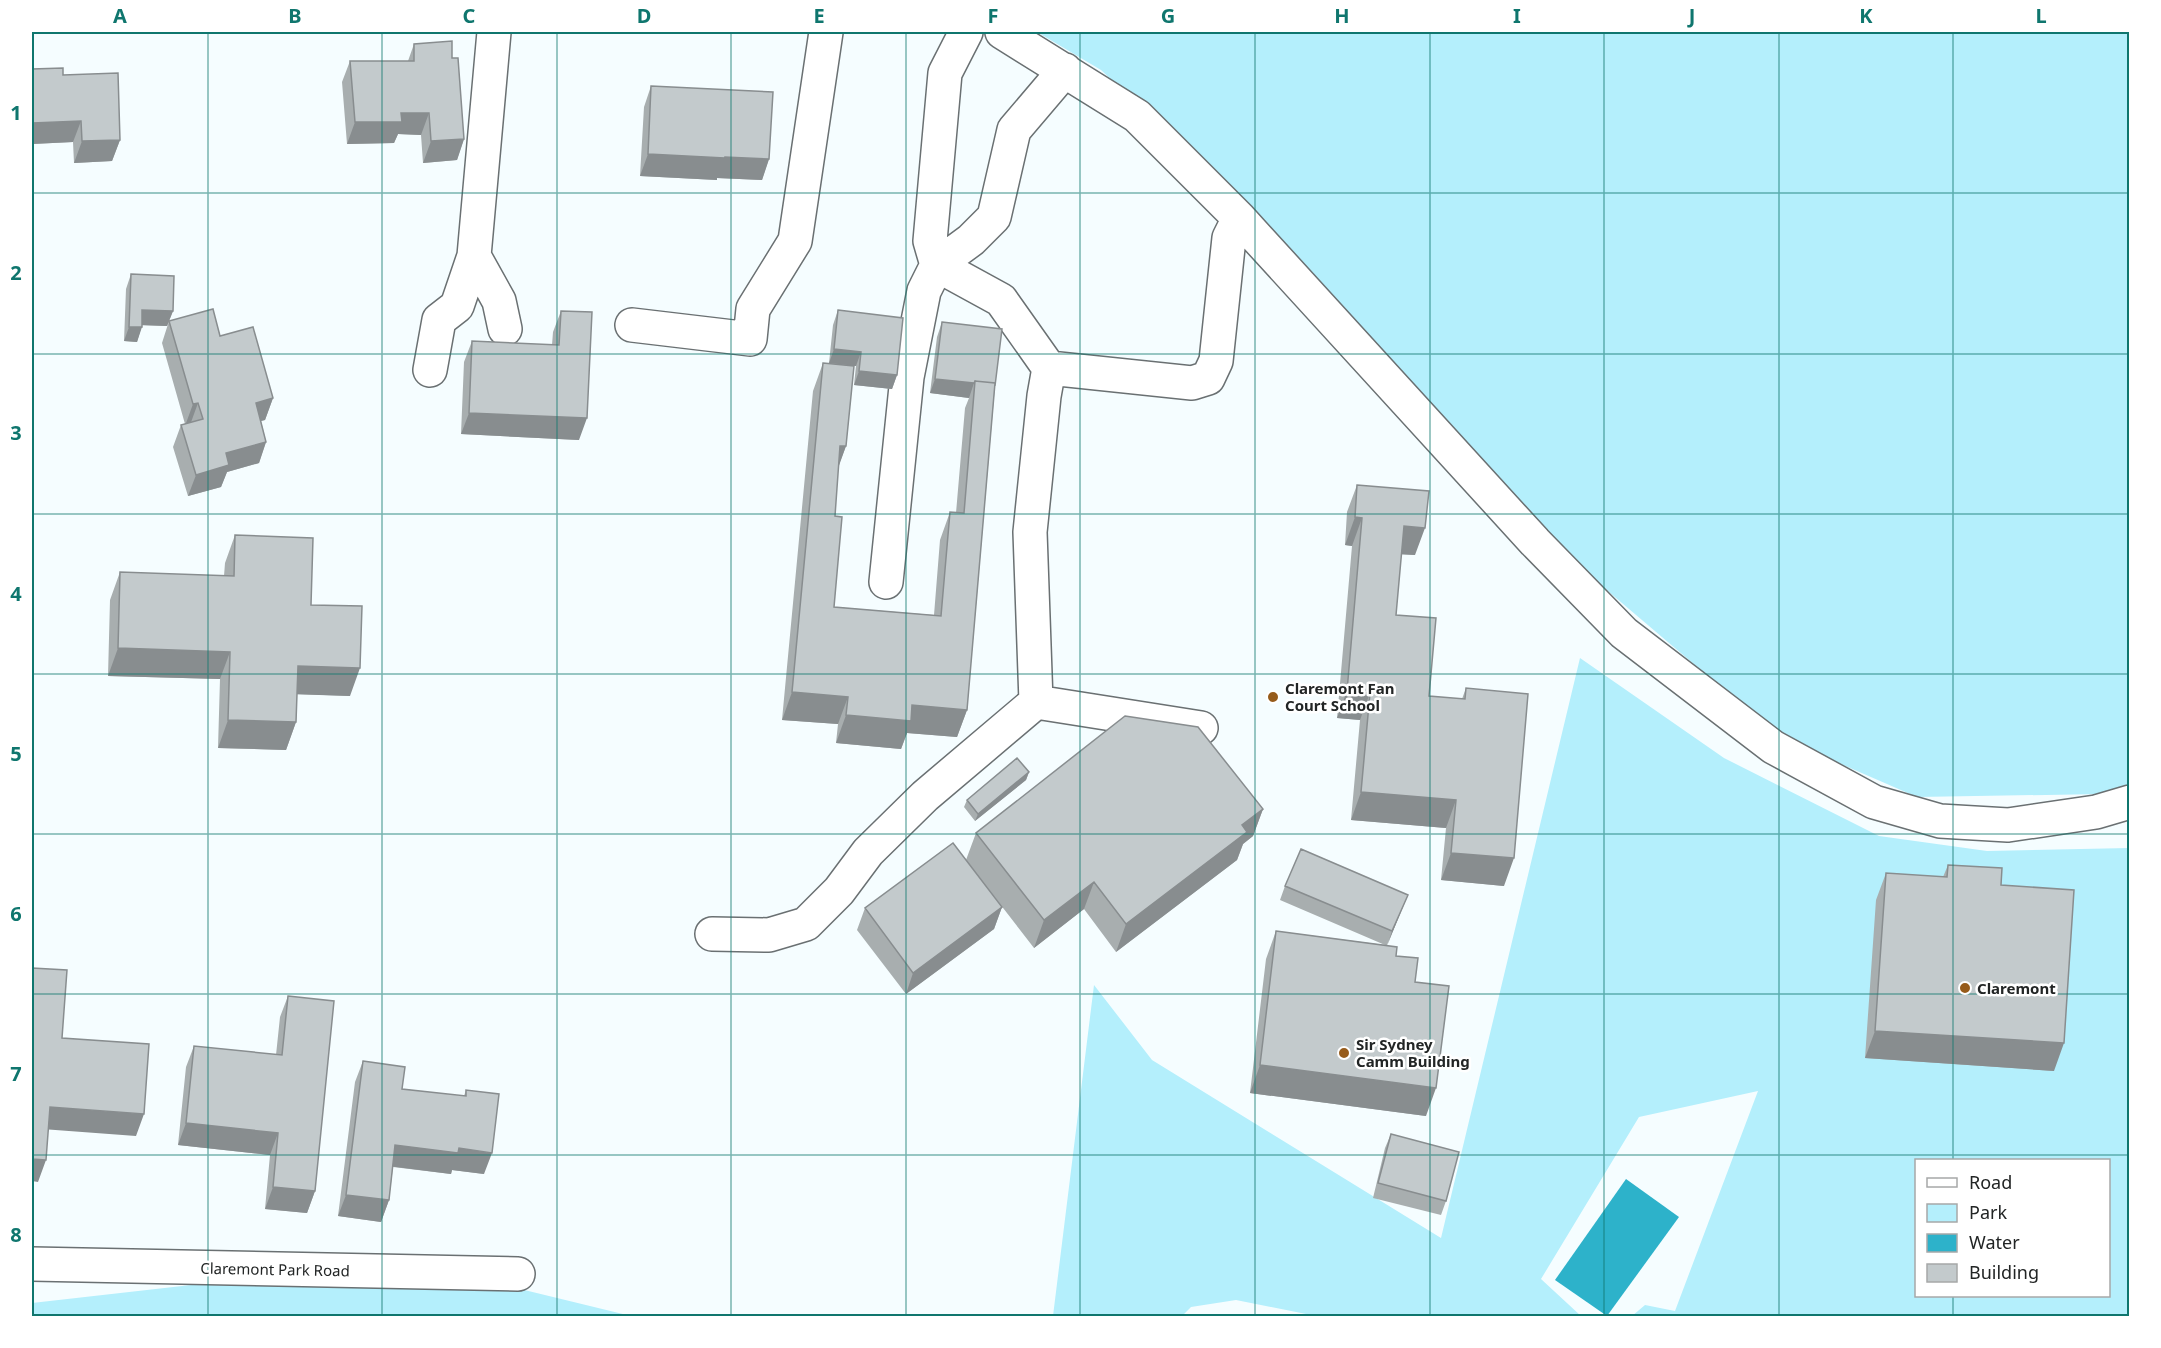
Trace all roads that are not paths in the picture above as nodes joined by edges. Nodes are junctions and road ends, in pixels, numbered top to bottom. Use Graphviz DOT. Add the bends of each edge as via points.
graph roads {
  1 [pos="494,32"];
  2 [pos="826,32"];
  3 [pos="966,32"];
  4 [pos="1002,32"];
  5 [pos="1065,70"];
  6 [pos="1239,218"];
  7 [pos="934,253"];
  8 [pos="474,256"];
  9 [pos="632,325"];
  10 [pos="504,329"];
  11 [pos="1049,368"];
  12 [pos="430,370"];
  13 [pos="886,582"];
  14 [pos="1036,702"];
  15 [pos="1200,728"];
  16 [pos="2130,802"];
  17 [pos="712,934"];
  18 [pos="32,1264"];
  19 [pos="518,1274"];
  1 -- 8 [label="street"];
  2 -- 9 [label="street" via="795,241 753,309 750,339"];
  3 -- 7 [label="street" via="945,73"];
  4 -- 5 [label="street"];
  5 -- 6 [label="street" via="1137,116"];
  5 -- 7 [label="street" via="1014,130 994,217 970,240"];
  6 -- 11 [label="street" via="1229,238 1216,361 1208,378 1192,383"];
  6 -- 16 [label="street" via="1535,542 1624,633 1773,747 1874,802 1940,821 2008,825 2096,812"];
  7 -- 11 [label="street" via="1001,300"];
  7 -- 13 [label="street" via="907,377"];
  8 -- 10 [label="street" via="499,301"];
  8 -- 12 [label="street" via="457,306 439,320"];
  11 -- 14 [label="street" via="1030,532"];
  14 -- 15 [label="street"];
  14 -- 17 [label="street" via="926,796 868,852 839,891 806,924 769,935"];
  18 -- 19 [label="street, Claremont Park Road"];
}
